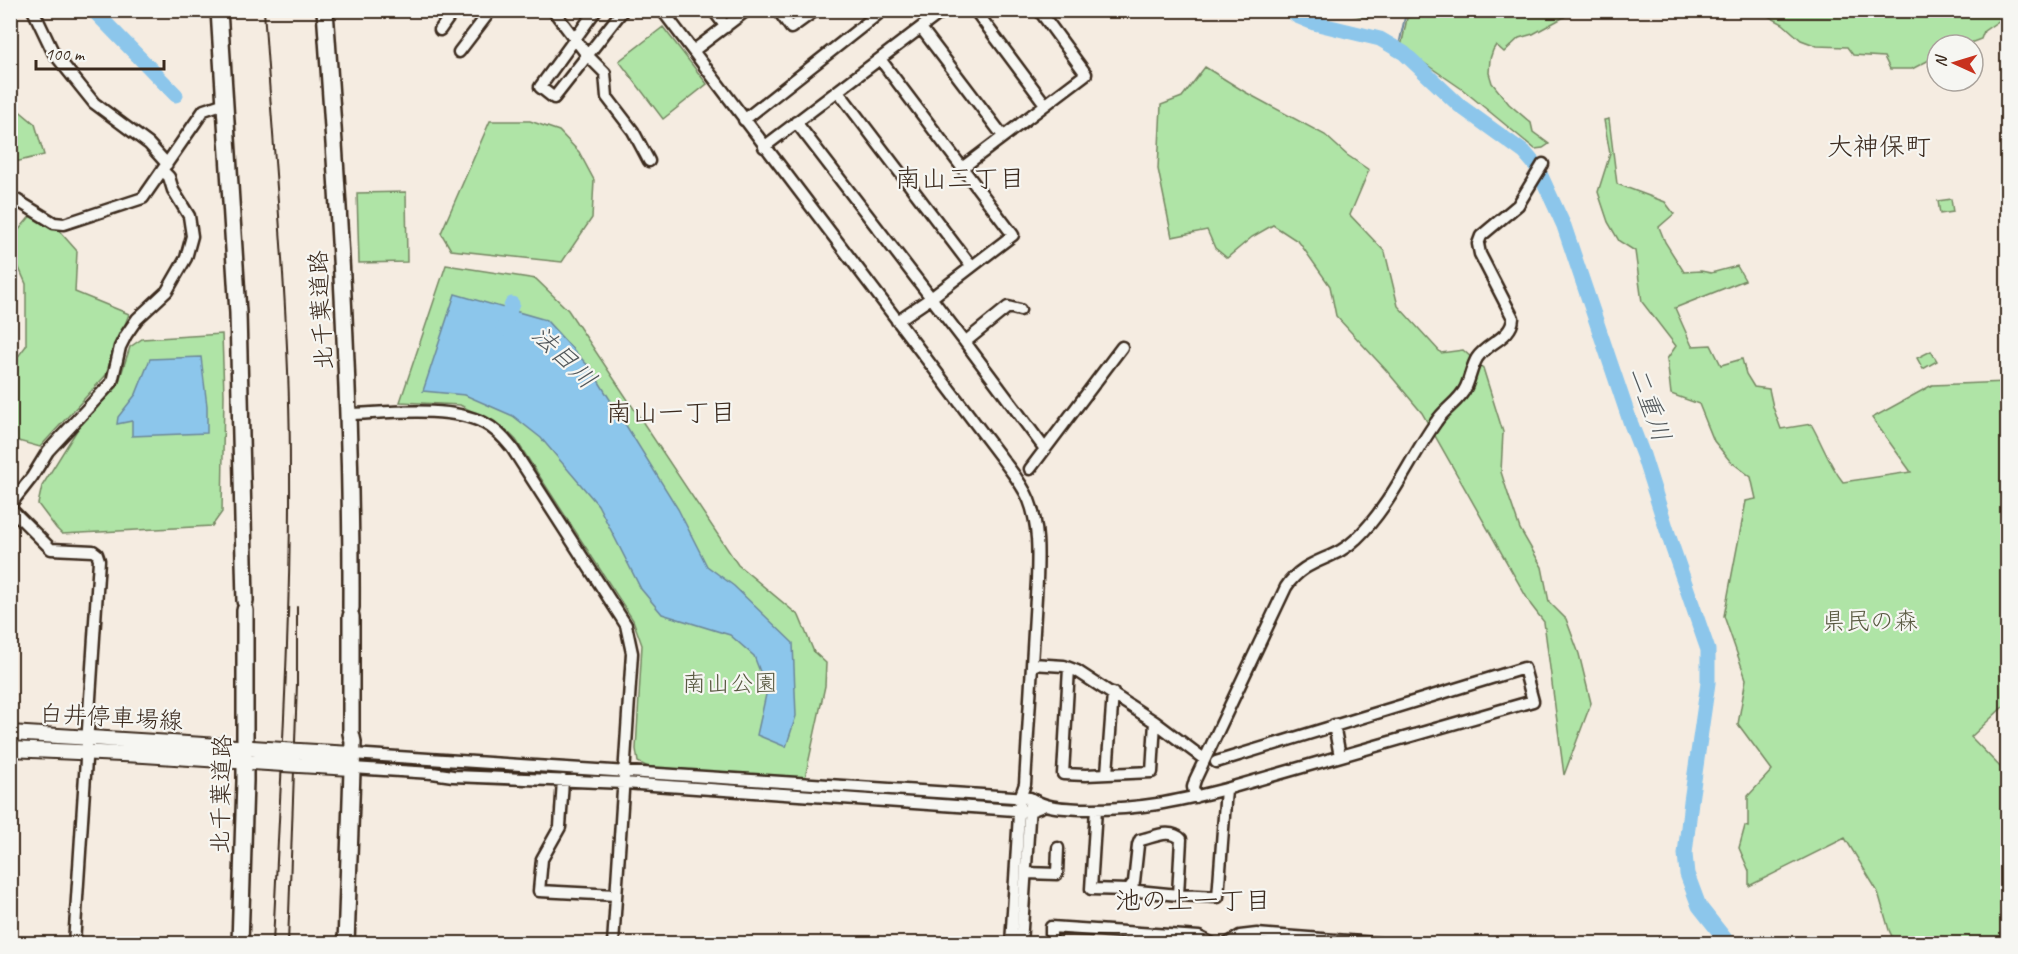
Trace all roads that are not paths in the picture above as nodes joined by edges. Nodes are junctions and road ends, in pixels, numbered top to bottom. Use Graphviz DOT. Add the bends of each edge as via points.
graph roads {
  1 [pos="33,10"];
  2 [pos="219,10"];
  3 [pos="325,10"];
  4 [pos="454,10"];
  5 [pos="491,10"];
  6 [pos="554,10"];
  7 [pos="596,10"];
  8 [pos="622,10"];
  9 [pos="662,10"];
  10 [pos="713,10"];
  11 [pos="747,10"];
  12 [pos="778,10"];
  13 [pos="816,10"];
  14 [pos="944,10"];
  15 [pos="975,10"];
  16 [pos="1039,10"];
  17 [pos="876,13"];
  18 [pos="726,27"];
  19 [pos="921,28"];
  20 [pos="440,30"];
  21 [pos="574,40"];
  22 [pos="693,51"];
  23 [pos="459,52"];
  24 [pos="586,55"];
  25 [pos="880,59"];
  26 [pos="838,91"];
  27 [pos="225,103"];
  28 [pos="1045,105"];
  29 [pos="744,120"];
  30 [pos="796,122"];
  31 [pos="1003,136"];
  32 [pos="764,147"];
  33 [pos="649,161"];
  34 [pos="1543,164"];
  35 [pos="165,168"];
  36 [pos="962,168"];
  37 [pos="10,196"];
  38 [pos="971,266"];
  39 [pos="931,298"];
  40 [pos="1020,310"];
  41 [pos="897,321"];
  42 [pos="965,342"];
  43 [pos="1122,347"];
  44 [pos="348,414"];
  45 [pos="1045,450"];
  46 [pos="1030,469"];
  47 [pos="10,507"];
  48 [pos="1032,664"];
  49 [pos="1069,668"];
  50 [pos="1113,693"];
  51 [pos="1155,722"];
  52 [pos="1334,725"];
  53 [pos="10,734"];
  54 [pos="88,738"];
  55 [pos="10,749"];
  56 [pos="87,753"];
  57 [pos="249,755"];
  58 [pos="1340,756"];
  59 [pos="1204,759"];
  60 [pos="349,761"];
  61 [pos="1216,762"];
  62 [pos="625,771"];
  63 [pos="1107,773"];
  64 [pos="563,780"];
  65 [pos="624,783"];
  66 [pos="1226,789"];
  67 [pos="1195,796"];
  68 [pos="1025,798"];
  69 [pos="1043,806"];
  70 [pos="1096,809"];
  71 [pos="1024,811"];
  72 [pos="1058,848"];
  73 [pos="1026,873"];
  74 [pos="1128,890"];
  75 [pos="1178,895"];
  76 [pos="616,896"];
  77 [pos="1181,940"];
  78 [pos="1315,941"];
  79 [pos="74,944"];
  80 [pos="240,944"];
  81 [pos="346,944"];
  82 [pos="613,944"];
  83 [pos="1011,944"];
  84 [pos="1021,944"];
  85 [pos="1051,944"];
  86 [pos="1213,944"];
  87 [pos="1227,944"];
  88 [pos="1388,944"];
  1 -- 35 [label="street" via="53,52 94,103 149,144"];
  2 -- 27 [label="highway, 北千葉道路"];
  3 -- 44 [label="highway, 北千葉道路"];
  4 -- 20 [label="street"];
  5 -- 23 [label="street"];
  6 -- 21 [label="street"];
  7 -- 21 [label="street"];
  8 -- 24 [label="street"];
  9 -- 22 [label="street"];
  10 -- 18 [label="street"];
  11 -- 18 [label="street"];
  12 -- 13 [label="street" via="791,28"];
  14 -- 19 [label="street"];
  15 -- 28 [label="street"];
  16 -- 28 [label="street" via="1086,74"];
  17 -- 29 [label="street"];
  18 -- 22 [label="street"];
  19 -- 25 [label="street"];
  19 -- 31 [label="street"];
  21 -- 24 [label="street"];
  21 -- 24 [label="street" via="540,87 554,99"];
  22 -- 29 [label="street"];
  24 -- 33 [label="street" via="605,73 608,97 633,130"];
  25 -- 26 [label="street"];
  25 -- 36 [label="street"];
  26 -- 30 [label="street"];
  26 -- 38 [label="street"];
  27 -- 35 [label="street" via="204,110"];
  27 -- 57 [label="highway, 北千葉道路" via="238,313"];
  28 -- 31 [label="street"];
  29 -- 32 [label="street"];
  30 -- 32 [label="street"];
  30 -- 39 [label="street"];
  31 -- 36 [label="street"];
  32 -- 41 [label="street"];
  34 -- 59 [label="street" via="1518,205 1481,236 1478,244 1513,318 1509,331 1478,356 1466,388 1436,421 1365,531 1349,546 1293,576"];
  35 -- 37 [label="street" via="143,198 64,224 54,224"];
  35 -- 47 [label="street" via="189,216 192,236 186,258 168,291 137,319 126,335 112,382 48,451"];
  36 -- 38 [label="street" via="1013,235"];
  38 -- 39 [label="street"];
  39 -- 41 [label="street"];
  39 -- 42 [label="street"];
  40 -- 42 [label="street" via="1008,307"];
  41 -- 48 [label="street" via="1007,464 1029,500 1038,548"];
  42 -- 45 [label="street"];
  43 -- 45 [label="street"];
  44 -- 60 [label="highway, 北千葉道路"];
  44 -- 62 [label="street" via="460,415 496,430 512,448 626,625 633,653"];
  45 -- 46 [label="street"];
  47 -- 54 [label="street" via="51,549 93,551 99,560"];
  48 -- 49 [label="street"];
  48 -- 68 [label="street"];
  49 -- 50 [label="street"];
  49 -- 63 [label="street" via="1063,774"];
  50 -- 51 [label="street"];
  50 -- 63 [label="street"];
  51 -- 59 [label="street"];
  51 -- 63 [label="street" via="1152,772"];
  52 -- 58 [label="street"];
  52 -- 58 [label="street" via="1524,668 1533,701"];
  52 -- 61 [label="street"];
  53 -- 54 [label="main road, 白井停車場線"];
  54 -- 56 [label="street"];
  54 -- 57 [label="main road, 白井停車場線"];
  55 -- 56 [label="main road, 白井停車場線"];
  56 -- 57 [label="main road, 白井停車場線"];
  56 -- 79 [label="street"];
  57 -- 60 [label="main road, 白井停車場線, bridge"];
  57 -- 80 [label="highway, 北千葉道路"];
  58 -- 66 [label="street"];
  59 -- 67 [label="street" via="1193,787"];
  60 -- 62 [label="street"];
  60 -- 64 [label="street" via="453,776"];
  60 -- 81 [label="highway, 北千葉道路"];
  62 -- 65 [label="street"];
  62 -- 68 [label="street"];
  64 -- 65 [label="street"];
  64 -- 76 [label="street" via="560,827 542,859 539,891"];
  65 -- 71 [label="street"];
  65 -- 76 [label="street"];
  66 -- 67 [label="street"];
  66 -- 75 [label="street" via="1218,897"];
  67 -- 70 [label="street" via="1136,808"];
  68 -- 69 [label="street"];
  68 -- 71 [label="street"];
  69 -- 70 [label="street"];
  69 -- 71 [label="street"];
  70 -- 74 [label="street" via="1092,889"];
  71 -- 73 [label="street"];
  71 -- 83 [label="street"];
  72 -- 73 [label="street" via="1057,874"];
  73 -- 84 [label="street"];
  74 -- 75 [label="street"];
  74 -- 75 [label="street" via="1134,882 1140,840 1171,833 1181,839"];
  76 -- 82 [label="street"];
  77 -- 85 [label="street" via="1051,927"];
  77 -- 86 [label="street" via="1199,937"];
  78 -- 87 [label="street" via="1248,934"];
  78 -- 88 [label="street"];
}
